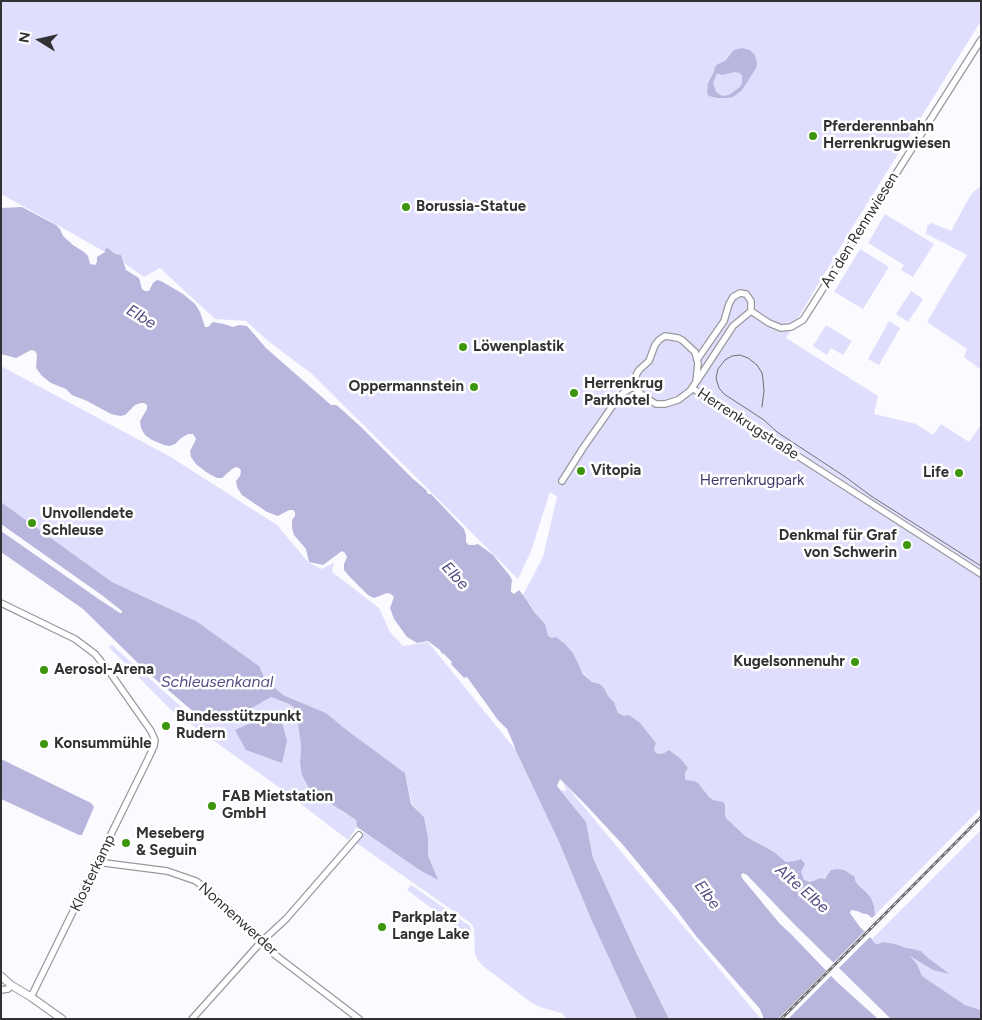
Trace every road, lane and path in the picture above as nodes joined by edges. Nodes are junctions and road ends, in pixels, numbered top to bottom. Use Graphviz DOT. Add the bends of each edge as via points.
graph roads {
  1 [pos="981,40"];
  2 [pos="750,311"];
  3 [pos="697,360"];
  4 [pos="696,382"];
  5 [pos="633,387"];
  6 [pos="692,388"];
  7 [pos="562,482"];
  8 [pos="981,574"];
  9 [pos="1,603"];
  10 [pos="359,835"];
  11 [pos="98,862"];
  12 [pos="261,942"];
  13 [pos="1,977"];
  14 [pos="11,985"];
  15 [pos="1,990"];
  16 [pos="31,997"];
  17 [pos="62,1019"];
  18 [pos="192,1019"];
  19 [pos="360,1019"];
  1 -- 2 [label="street, An den Rennwiesen" via="803,320 791,328 782,328"];
  2 -- 3 [label="street" via="748,296 743,293 733,296 725,319"];
  2 -- 4 [label="street" via="733,326"];
  3 -- 4 [label="street"];
  3 -- 5 [label="street" via="693,349 680,339 660,338 648,363 637,373"];
  4 -- 6 [label="street"];
  5 -- 6 [label="street" via="656,404 678,400"];
  5 -- 7 [label="street" via="616,401"];
  6 -- 8 [label="street, Herrenkrugstraße"];
  9 -- 11 [label="street, Klosterkamp" via="75,639 95,654 154,734 153,748"];
  10 -- 12 [label="street" via="286,919"];
  11 -- 12 [label="street, Nonnenwerder" via="160,869 196,881"];
  11 -- 16 [label="street, Klosterkamp"];
  12 -- 18 [label="street"];
  12 -- 19 [label="street, Nonnenwerder"];
  13 -- 14 [label="main road"];
  14 -- 15 [label="street"];
  14 -- 16 [label="main road"];
  16 -- 17 [label="main road"];
}
